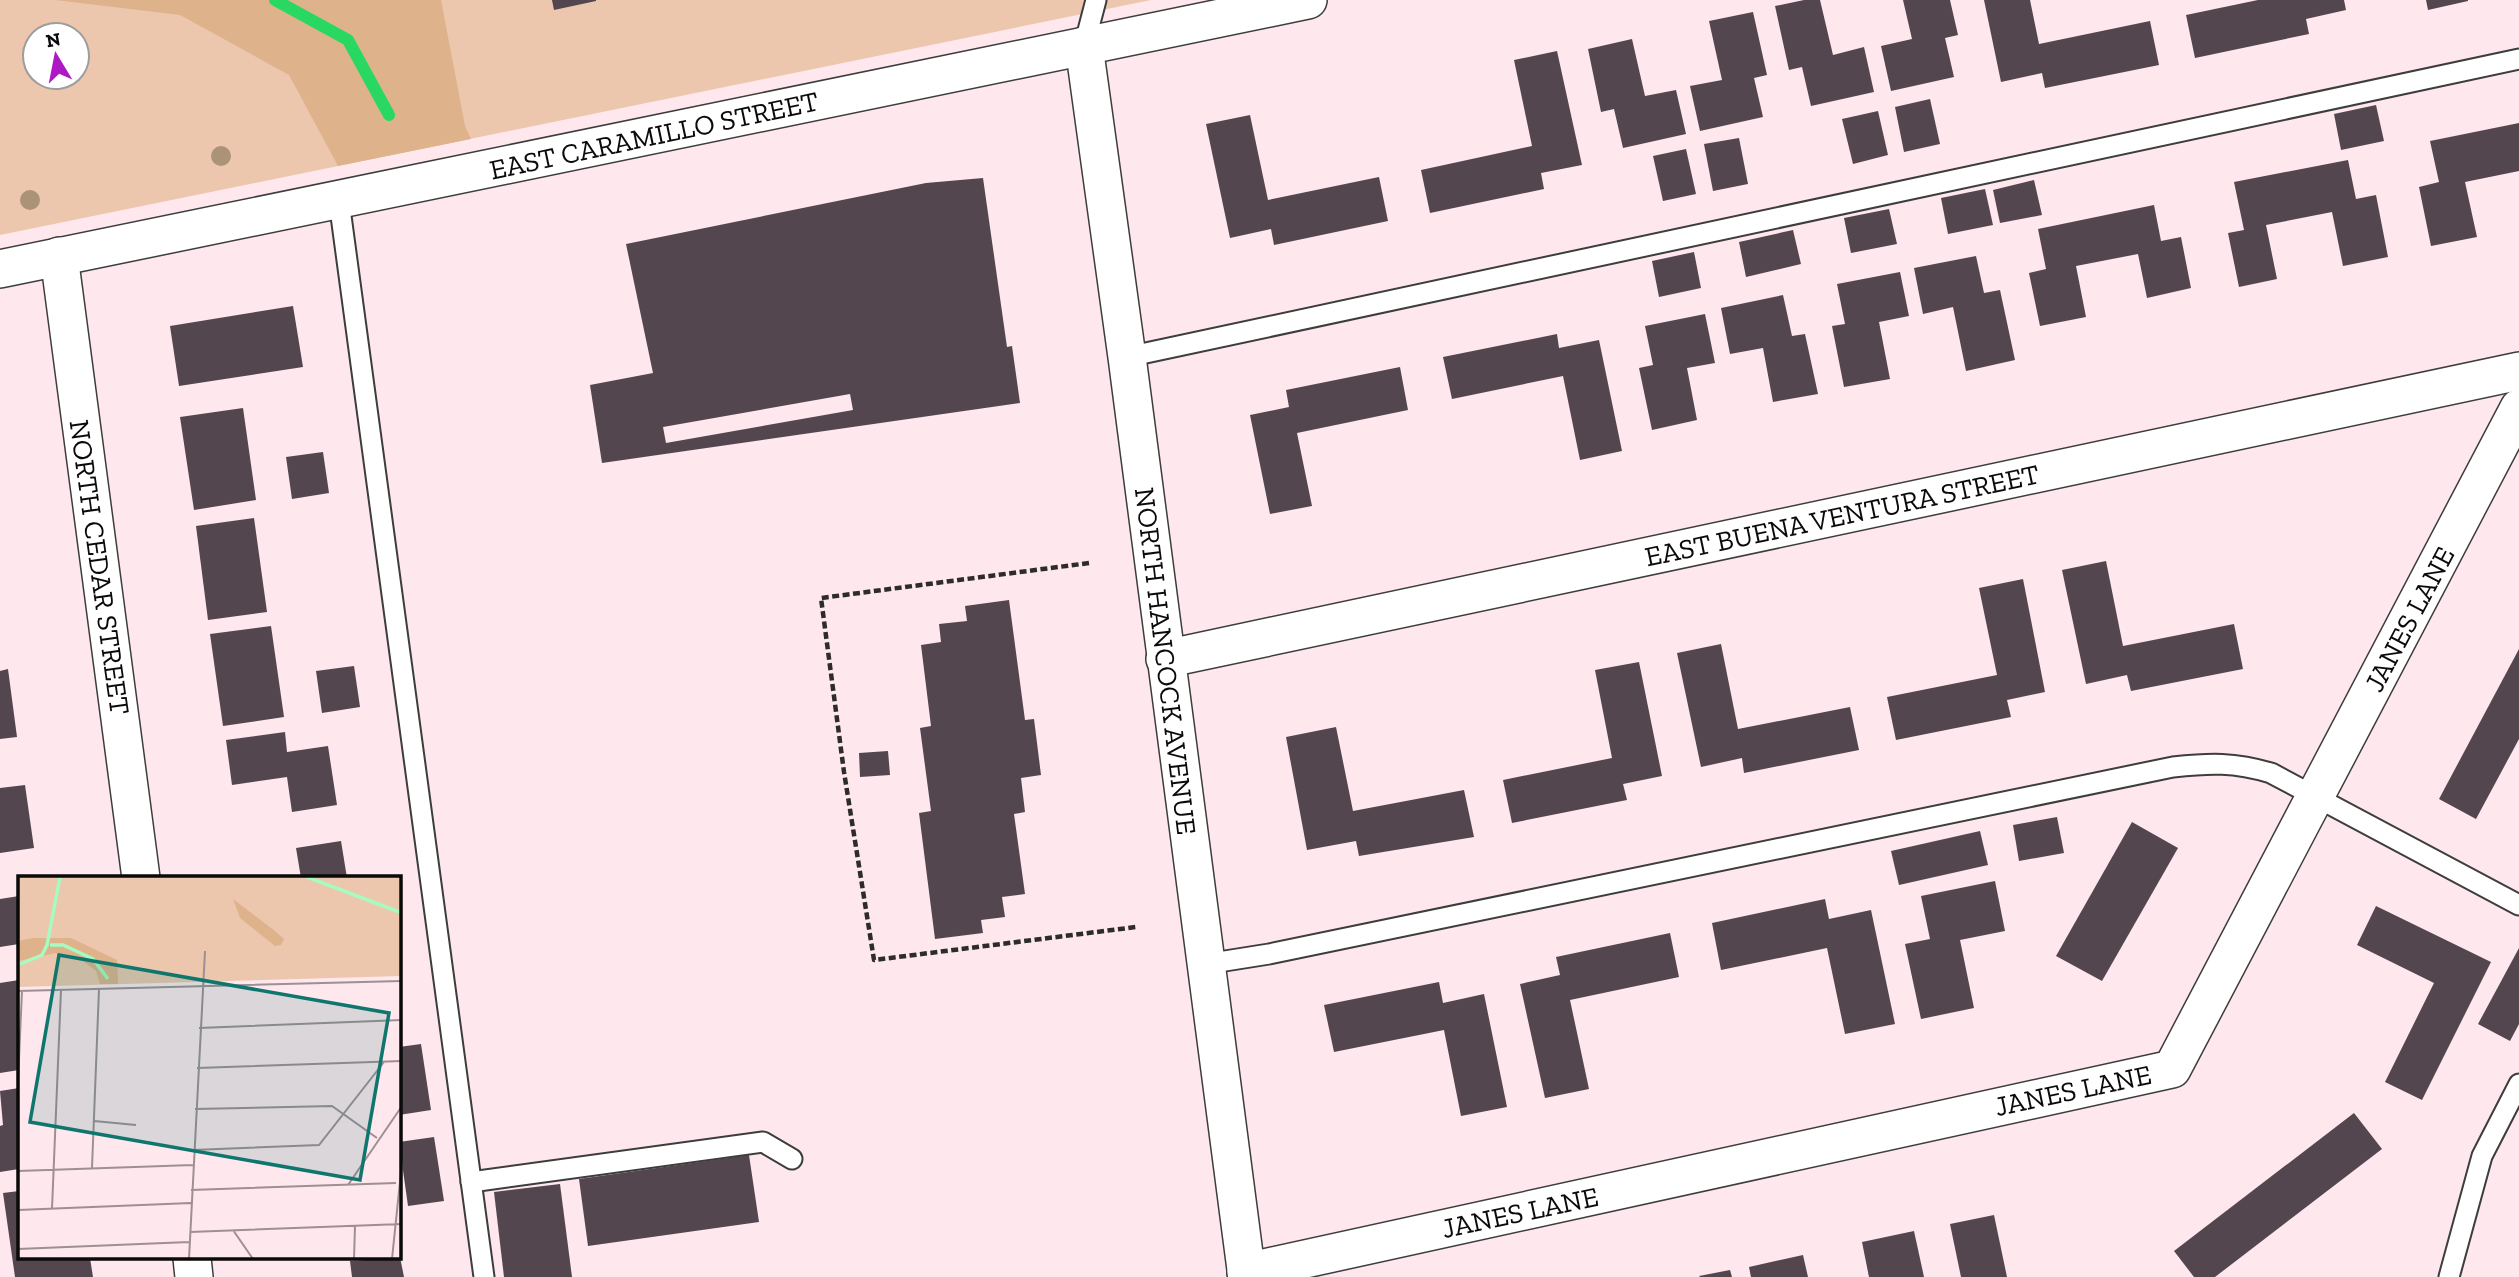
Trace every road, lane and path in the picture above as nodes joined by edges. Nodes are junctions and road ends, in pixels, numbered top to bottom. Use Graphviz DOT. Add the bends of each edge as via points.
graph roads {
  1 [pos="1096,0"];
  2 [pos="1308,0"];
  3 [pos="1084,46"];
  4 [pos="2519,59"];
  5 [pos="339,201"];
  6 [pos="59,256"];
  7 [pos="0,269"];
  8 [pos="1127,356"];
  9 [pos="2519,371"];
  10 [pos="2519,408"];
  11 [pos="1090,563"];
  12 [pos="1165,659"];
  13 [pos="2316,797"];
  14 [pos="141,876"];
  15 [pos="2519,905"];
  16 [pos="1136,927"];
  17 [pos="1206,964"];
  18 [pos="2519,1084"];
  19 [pos="792,1159"];
  20 [pos="471,1182"];
  21 [pos="1246,1274"];
  22 [pos="484,1277"];
  23 [pos="2449,1277"];
  1 -- 3 [label="lane"];
  2 -- 3 [label="street, EAST CARAMILLO STREET"];
  3 -- 5 [label="street, EAST CARAMILLO STREET"];
  3 -- 8 [label="street, NORTH HANCOCK AVENUE"];
  4 -- 8 [label="lane"];
  5 -- 6 [label="street, EAST CARAMILLO STREET"];
  5 -- 20 [label="lane"];
  6 -- 7 [label="street, EAST CARAMILLO STREET"];
  6 -- 14 [label="street, NORTH CEDAR STREET"];
  8 -- 12 [label="street, NORTH HANCOCK AVENUE"];
  9 -- 12 [label="street, EAST BUENA VENTURA STREET"];
  10 -- 13 [label="street, JANES LANE"];
  11 -- 16 [label="path" via="821,598 874,960"];
  12 -- 17 [label="street, NORTH HANCOCK AVENUE"];
  13 -- 15 [label="lane"];
  13 -- 17 [label="lane" via="2251,767 2215,762 2172,767"];
  13 -- 21 [label="street, JANES LANE" via="2172,1069"];
  17 -- 21 [label="street, NORTH HANCOCK AVENUE"];
  18 -- 23 [label="lane" via="2482,1156"];
  19 -- 20 [label="lane" via="763,1142"];
  20 -- 22 [label="lane"];
}
